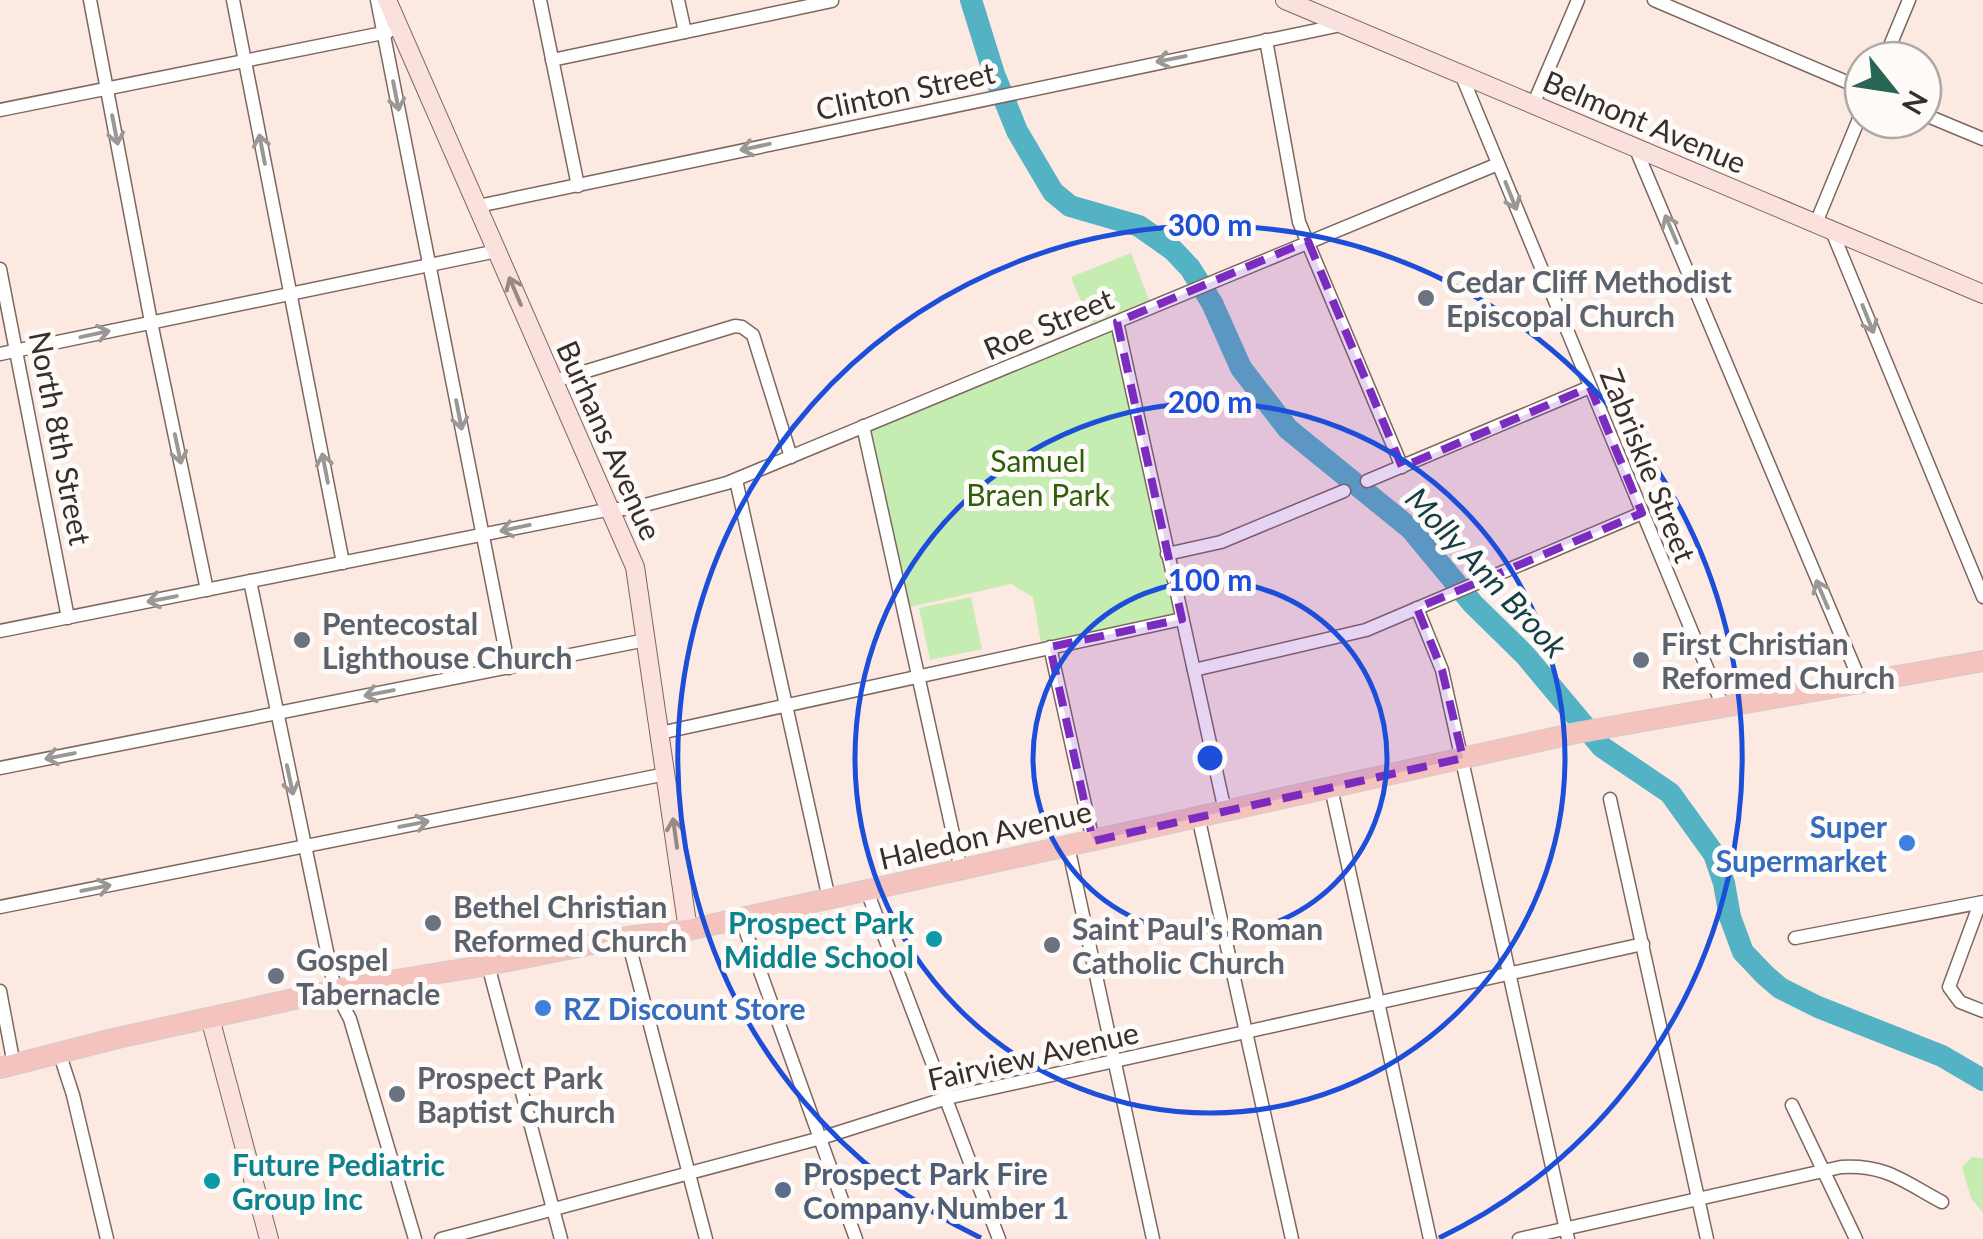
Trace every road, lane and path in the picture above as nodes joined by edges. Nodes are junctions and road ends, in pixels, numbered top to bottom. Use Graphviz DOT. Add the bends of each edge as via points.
graph roads {
  1 [pos="90,0"];
  2 [pos="232,0"];
  3 [pos="377,0"];
  4 [pos="387,0"];
  5 [pos="540,0"];
  6 [pos="678,0"];
  7 [pos="1285,0"];
  8 [pos="1578,0"];
  9 [pos="1654,0"];
  10 [pos="1909,0"];
  11 [pos="832,1"];
  12 [pos="1344,25"];
  13 [pos="392,31"];
  14 [pos="685,32"];
  15 [pos="1266,40"];
  16 [pos="1892,40"];
  17 [pos="552,60"];
  18 [pos="245,61"];
  19 [pos="1461,74"];
  20 [pos="1843,80"];
  21 [pos="108,89"];
  22 [pos="1533,104"];
  23 [pos="0,110"];
  24 [pos="1943,122"];
  25 [pos="1983,139"];
  26 [pos="1852,140"];
  27 [pos="1635,147"];
  28 [pos="1498,164"];
  29 [pos="578,186"];
  30 [pos="478,206"];
  31 [pos="1823,226"];
  32 [pos="1308,241"];
  33 [pos="497,251"];
  34 [pos="429,265"];
  35 [pos="0,269"];
  36 [pos="290,293"];
  37 [pos="1983,294"];
  38 [pos="151,322"];
  39 [pos="1117,322"];
  40 [pos="16,350"];
  41 [pos="0,354"];
  42 [pos="554,381"];
  43 [pos="1590,387"];
  44 [pos="863,426"];
  45 [pos="791,457"];
  46 [pos="1402,467"];
  47 [pos="736,480"];
  48 [pos="1367,481"];
  49 [pos="1344,491"];
  50 [pos="611,508"];
  51 [pos="1642,513"];
  52 [pos="483,535"];
  53 [pos="1168,554"];
  54 [pos="344,564"];
  55 [pos="250,582"];
  56 [pos="208,590"];
  57 [pos="1983,596"];
  58 [pos="1417,608"];
  59 [pos="68,618"];
  60 [pos="1182,619"];
  61 [pos="0,631"];
  62 [pos="646,640"];
  63 [pos="1050,647"];
  64 [pos="1983,661"];
  65 [pos="509,668"];
  66 [pos="1194,670"];
  67 [pos="917,676"];
  68 [pos="1861,683"];
  69 [pos="786,705"];
  70 [pos="1724,709"];
  71 [pos="277,714"];
  72 [pos="660,733"];
  73 [pos="1463,758"];
  74 [pos="0,768"];
  75 [pos="666,774"];
  76 [pos="1330,788"];
  77 [pos="1610,799"];
  78 [pos="1225,810"];
  79 [pos="1198,816"];
  80 [pos="1093,840"];
  81 [pos="304,846"];
  82 [pos="1068,846"];
  83 [pos="961,870"];
  84 [pos="868,890"];
  85 [pos="828,899"];
  86 [pos="1982,902"];
  87 [pos="0,907"];
  88 [pos="741,918"];
  89 [pos="688,930"];
  90 [pos="627,937"];
  91 [pos="1796,938"];
  92 [pos="1643,944"];
  93 [pos="488,965"];
  94 [pos="1511,973"];
  95 [pos="335,990"];
  96 [pos="0,991"];
  97 [pos="1378,1003"];
  98 [pos="1983,1012"];
  99 [pos="210,1018"];
  100 [pos="1246,1032"];
  101 [pos="59,1052"];
  102 [pos="1114,1061"];
  103 [pos="7,1066"];
  104 [pos="947,1098"];
  105 [pos="1792,1105"];
  106 [pos="822,1138"];
  107 [pos="687,1171"];
  108 [pos="1824,1171"];
  109 [pos="1698,1199"];
  110 [pos="1942,1202"];
  111 [pos="552,1208"];
  112 [pos="1567,1234"];
  113 [pos="108,1239"];
  114 [pos="268,1239"];
  115 [pos="415,1239"];
  116 [pos="440,1239"];
  117 [pos="561,1239"];
  118 [pos="706,1239"];
  119 [pos="856,1239"];
  120 [pos="999,1239"];
  121 [pos="1153,1239"];
  122 [pos="1292,1239"];
  123 [pos="1430,1239"];
  124 [pos="1518,1239"];
  125 [pos="1707,1239"];
  126 [pos="1856,1239"];
  1 -- 21 [label="street"];
  2 -- 18 [label="street"];
  3 -- 13 [label="street"];
  4 -- 13 [label="street, Burhans Avenue"];
  5 -- 17 [label="street"];
  6 -- 14 [label="street"];
  7 -- 12 [label="street, Belmont Avenue"];
  8 -- 22 [label="street"];
  9 -- 20 [label="street"];
  10 -- 16 [label="street"];
  11 -- 14 [label="street"];
  12 -- 15 [label="street, Clinton Street"];
  12 -- 19 [label="street, Belmont Avenue"];
  13 -- 18 [label="street"];
  13 -- 30 [label="street, Burhans Avenue"];
  13 -- 34 [label="street, one-way"];
  14 -- 17 [label="street"];
  15 -- 29 [label="street, Clinton Street, one-way"];
  15 -- 32 [label="street"];
  17 -- 29 [label="street"];
  18 -- 21 [label="street"];
  36 -- 18 [label="street, one-way"];
  19 -- 22 [label="street, Belmont Avenue"];
  19 -- 28 [label="street, Zabriskie Street"];
  21 -- 23 [label="street"];
  21 -- 38 [label="street, one-way"];
  22 -- 27 [label="street, Belmont Avenue"];
  24 -- 25 [label="street"];
  26 -- 31 [label="street"];
  27 -- 31 [label="street, Belmont Avenue"];
  68 -- 27 [label="street, one-way"];
  28 -- 32 [label="street, Roe Street"];
  28 -- 43 [label="street, Zabriskie Street, one-way"];
  29 -- 30 [label="street, Clinton Street"];
  30 -- 33 [label="street, Burhans Avenue"];
  31 -- 37 [label="street, Belmont Avenue"];
  31 -- 57 [label="street, one-way"];
  32 -- 39 [label="street, Roe Street"];
  32 -- 46 [label="street"];
  33 -- 34 [label="street"];
  42 -- 33 [label="street, Burhans Avenue, one-way"];
  34 -- 36 [label="street"];
  34 -- 52 [label="street, one-way"];
  35 -- 40 [label="street, North 8th Street"];
  36 -- 38 [label="street"];
  54 -- 36 [label="street, one-way"];
  40 -- 38 [label="street, one-way"];
  38 -- 56 [label="street, one-way"];
  39 -- 44 [label="street, Roe Street"];
  39 -- 53 [label="street"];
  40 -- 41 [label="street"];
  40 -- 59 [label="street, North 8th Street"];
  42 -- 45 [label="street" via="742,327 753,335"];
  42 -- 50 [label="street, Burhans Avenue"];
  43 -- 46 [label="street"];
  43 -- 51 [label="street, Zabriskie Street"];
  44 -- 45 [label="street, Roe Street"];
  44 -- 67 [label="street"];
  45 -- 47 [label="street, Roe Street"];
  46 -- 48 [label="street"];
  47 -- 50 [label="street, Roe Street" via="630,509"];
  47 -- 69 [label="street"];
  49 -- 53 [label="street" via="1221,542"];
  50 -- 52 [label="street, Roe Street, one-way"];
  50 -- 62 [label="street, Burhans Avenue" via="635,567"];
  51 -- 58 [label="street"];
  51 -- 70 [label="street, Zabriskie Street"];
  52 -- 54 [label="street, Roe Street"];
  52 -- 65 [label="street"];
  53 -- 60 [label="street"];
  54 -- 55 [label="street, Roe Street"];
  55 -- 56 [label="street, Roe Street"];
  55 -- 71 [label="street"];
  56 -- 59 [label="street, Roe Street, one-way"];
  58 -- 66 [label="street" via="1346,636"];
  58 -- 73 [label="street" via="1442,670"];
  59 -- 61 [label="street, Roe Street"];
  60 -- 63 [label="street"];
  60 -- 66 [label="street"];
  62 -- 65 [label="street"];
  62 -- 72 [label="street, Burhans Avenue"];
  63 -- 67 [label="street"];
  63 -- 80 [label="street"];
  64 -- 68 [label="main road, Haledon Avenue"];
  65 -- 71 [label="street, one-way"];
  66 -- 78 [label="street"];
  67 -- 69 [label="street"];
  67 -- 83 [label="street"];
  68 -- 70 [label="main road, Haledon Avenue"];
  69 -- 72 [label="street"];
  69 -- 85 [label="street"];
  70 -- 73 [label="main road, Haledon Avenue"];
  71 -- 74 [label="street, one-way"];
  71 -- 81 [label="street, one-way"];
  72 -- 75 [label="street, Burhans Avenue"];
  73 -- 76 [label="main road, Haledon Avenue"];
  73 -- 94 [label="street"];
  81 -- 75 [label="street, one-way"];
  89 -- 75 [label="street, Burhans Avenue, one-way"];
  76 -- 78 [label="main road, Haledon Avenue"];
  76 -- 97 [label="street"];
  77 -- 92 [label="street"];
  78 -- 79 [label="main road, Haledon Avenue"];
  79 -- 80 [label="main road, Haledon Avenue"];
  79 -- 100 [label="street"];
  80 -- 82 [label="main road, Haledon Avenue"];
  87 -- 81 [label="street, one-way"];
  81 -- 95 [label="street"];
  82 -- 83 [label="main road, Haledon Avenue"];
  82 -- 102 [label="street"];
  83 -- 84 [label="main road, Haledon Avenue"];
  84 -- 85 [label="main road, Haledon Avenue"];
  84 -- 104 [label="street"];
  85 -- 88 [label="main road, Haledon Avenue"];
  86 -- 91 [label="street"];
  86 -- 98 [label="street" via="1949,988 1960,1002"];
  88 -- 89 [label="main road, Haledon Avenue"];
  88 -- 106 [label="street"];
  89 -- 90 [label="main road, Haledon Avenue"];
  90 -- 93 [label="main road, Haledon Avenue"];
  90 -- 107 [label="street"];
  92 -- 94 [label="street, Fairview Avenue"];
  92 -- 109 [label="street"];
  93 -- 95 [label="main road, Haledon Avenue"];
  93 -- 111 [label="street"];
  94 -- 97 [label="street, Fairview Avenue"];
  94 -- 112 [label="street"];
  95 -- 99 [label="main road, Haledon Avenue"];
  95 -- 115 [label="street" via="350,1019"];
  96 -- 103 [label="street"];
  97 -- 100 [label="street, Fairview Avenue"];
  97 -- 123 [label="street"];
  99 -- 101 [label="main road, Haledon Avenue"];
  99 -- 114 [label="street"];
  100 -- 102 [label="street, Fairview Avenue"];
  100 -- 122 [label="street"];
  101 -- 103 [label="main road, Haledon Avenue"];
  101 -- 113 [label="street"];
  102 -- 104 [label="street, Fairview Avenue"];
  102 -- 121 [label="street"];
  104 -- 106 [label="street, Fairview Avenue"];
  104 -- 120 [label="street"];
  105 -- 108 [label="street"];
  106 -- 107 [label="street, Fairview Avenue"];
  106 -- 119 [label="street"];
  107 -- 111 [label="street, Fairview Avenue"];
  107 -- 118 [label="street"];
  108 -- 109 [label="street"];
  108 -- 110 [label="street" via="1868,1165"];
  108 -- 126 [label="street"];
  109 -- 112 [label="street"];
  109 -- 125 [label="street"];
  111 -- 116 [label="street, Fairview Avenue"];
  111 -- 117 [label="street"];
  112 -- 124 [label="street"];
}
